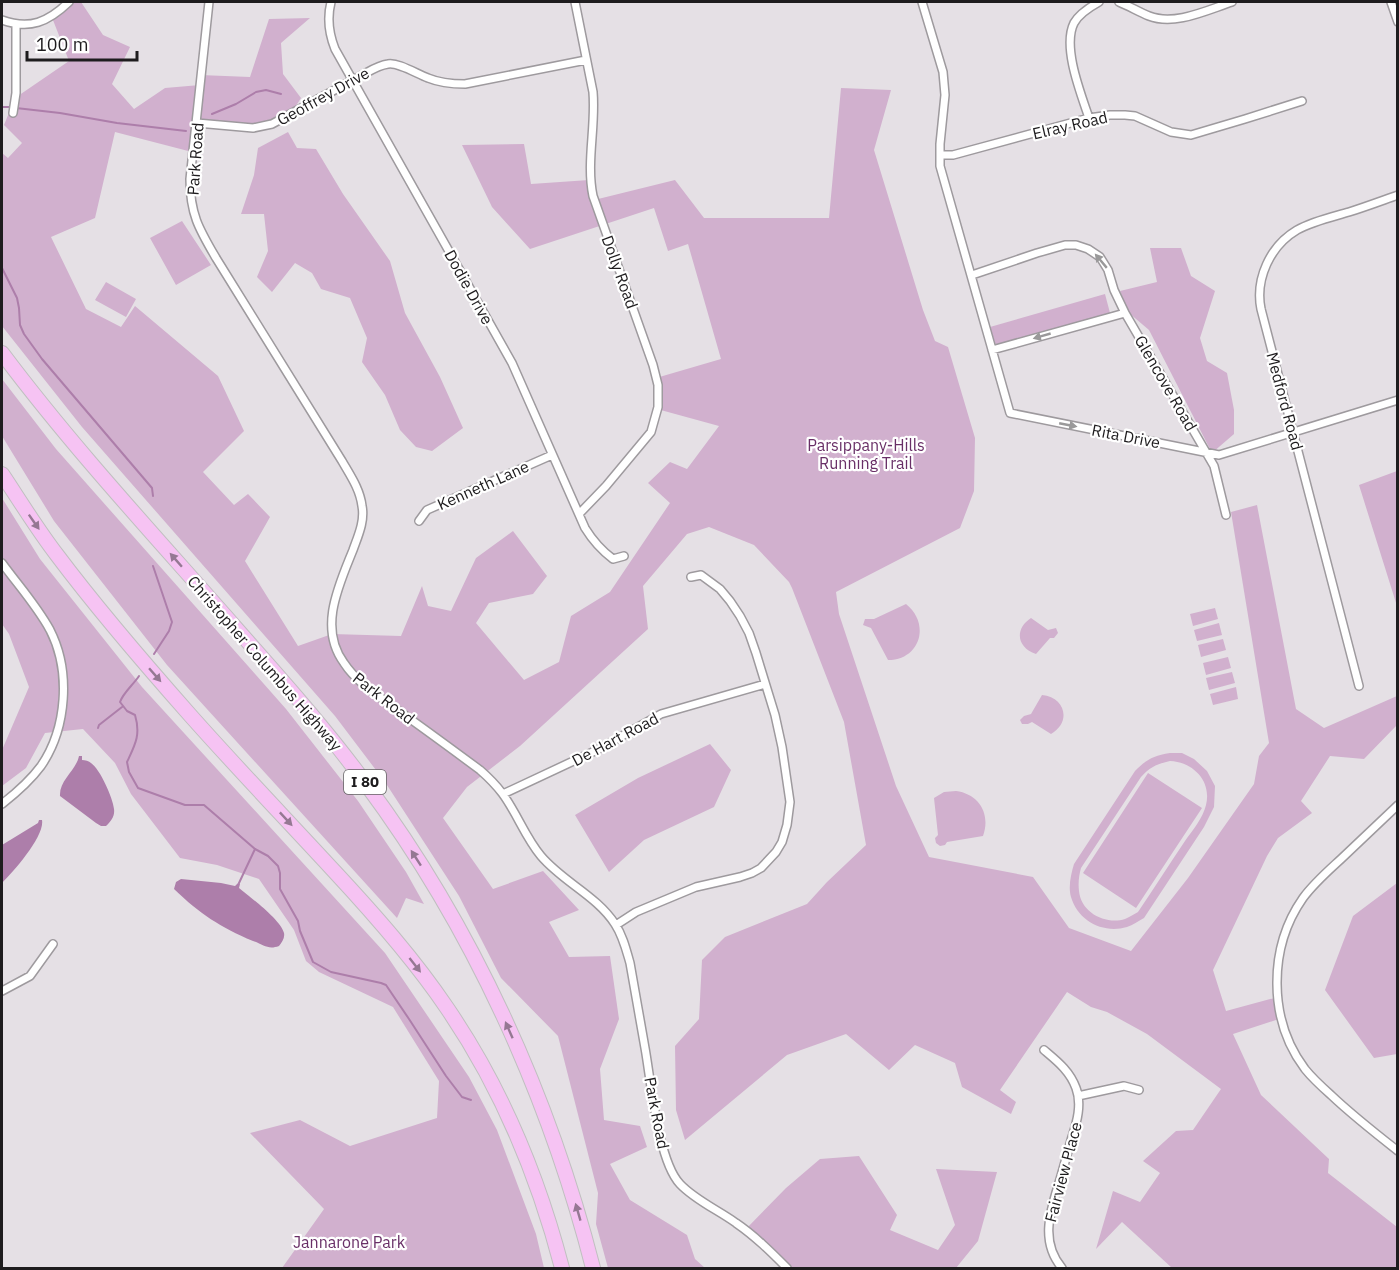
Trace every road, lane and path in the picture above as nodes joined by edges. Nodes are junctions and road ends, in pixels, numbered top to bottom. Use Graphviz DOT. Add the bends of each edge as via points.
graph roads {
  1 [pos="69,2"];
  2 [pos="209,2"];
  3 [pos="331,2"];
  4 [pos="575,2"];
  5 [pos="922,2"];
  6 [pos="1099,2"];
  7 [pos="1119,2"];
  8 [pos="1232,2"];
  9 [pos="1391,2"];
  10 [pos="2,20"];
  11 [pos="1398,22"];
  12 [pos="16,25"];
  13 [pos="586,60"];
  14 [pos="352,81"];
  15 [pos="1302,101"];
  16 [pos="13,113"];
  17 [pos="1089,118"];
  18 [pos="197,123"];
  19 [pos="940,154"];
  20 [pos="1398,195"];
  21 [pos="972,275"];
  22 [pos="1125,313"];
  23 [pos="2,347"];
  24 [pos="992,350"];
  25 [pos="2,353"];
  26 [pos="15,371"];
  27 [pos="1398,400"];
  28 [pos="1293,433"];
  29 [pos="1206,452"];
  30 [pos="552,455"];
  31 [pos="2,474"];
  32 [pos="579,514"];
  33 [pos="1226,514"];
  34 [pos="419,521"];
  35 [pos="624,556"];
  36 [pos="2,563"];
  37 [pos="691,577"];
  38 [pos="765,684"];
  39 [pos="1359,686"];
  40 [pos="503,794"];
  41 [pos="2,804"];
  42 [pos="1398,805"];
  43 [pos="616,925"];
  44 [pos="52,944"];
  45 [pos="2,991"];
  46 [pos="1044,1050"];
  47 [pos="1139,1090"];
  48 [pos="1078,1096"];
  49 [pos="1397,1150"];
  50 [pos="562,1269"];
  51 [pos="593,1269"];
  52 [pos="787,1269"];
  53 [pos="1062,1269"];
  1 -- 12 [label="street" via="41,21"];
  2 -- 18 [label="street, Park Road"];
  3 -- 14 [label="street, Dodie Drive" via="331,39"];
  4 -- 13 [label="street, Dolly Road"];
  5 -- 19 [label="street" via="943,72"];
  6 -- 17 [label="street" via="1077,19 1069,43"];
  7 -- 8 [label="street" via="1148,16 1165,18 1178,18"];
  9 -- 11 [label="street"];
  10 -- 12 [label="street"];
  12 -- 16 [label="street"];
  13 -- 14 [label="street, Geoffrey Drive" via="465,84 430,79 389,63"];
  13 -- 32 [label="street, Dolly Road" via="594,106 592,189 653,365 658,407 651,432"];
  14 -- 18 [label="street, Geoffrey Drive" via="272,124 253,128"];
  14 -- 30 [label="street, Dodie Drive" via="512,363"];
  15 -- 17 [label="street, Elray Road" via="1191,135 1125,115"];
  17 -- 19 [label="street, Elray Road" via="952,155"];
  18 -- 40 [label="street, Park Road" via="190,191 197,225 359,493 362,524 332,617 338,655 367,687 480,770"];
  19 -- 21 [label="street" via="945,189"];
  20 -- 28 [label="street, Medford Road" via="1298,229 1282,241 1264,271 1259,299"];
  22 -- 21 [label="street, Glencove Road, one-way" via="1100,257 1077,245 1065,245"];
  21 -- 24 [label="street"];
  22 -- 24 [label="street, one-way"];
  22 -- 29 [label="street, Glencove Road"];
  23 -- 26 [label="highway"];
  24 -- 29 [label="street, Rita Drive, one-way" via="1010,413"];
  25 -- 26 [label="highway, Christopher Columbus Highway / I 80"];
  51 -- 26 [label="highway, Christopher Columbus Highway / I 80, one-way" via="562,1162 528,1072 440,895 367,786 297,697 97,471"];
  27 -- 28 [label="street"];
  28 -- 29 [label="street" via="1219,454"];
  28 -- 39 [label="street, Medford Road"];
  29 -- 33 [label="street" via="1214,466"];
  30 -- 32 [label="street, Dodie Drive"];
  30 -- 34 [label="street, Kenneth Lane" via="427,510"];
  31 -- 50 [label="highway, one-way" via="56,553 122,637 195,722 360,899 447,1007 477,1054 512,1123 543,1204"];
  32 -- 35 [label="street, Dodie Drive" via="599,548 613,559"];
  36 -- 41 [label="street" via="49,629 64,684 59,726 47,756 24,786"];
  37 -- 38 [label="street" via="701,575 730,601 749,633"];
  38 -- 40 [label="street, De Hart Road" via="661,714 597,750"];
  38 -- 43 [label="street" via="782,747 790,802 787,825 776,852 752,873 696,887 636,912"];
  40 -- 43 [label="street, Park Road" via="541,856"];
  42 -- 49 [label="street" via="1303,898 1282,942 1276,980 1284,1026 1306,1071"];
  43 -- 52 [label="street, Park Road" via="630,963 658,1125 669,1166 680,1184 748,1231"];
  44 -- 45 [label="street" via="30,976"];
  46 -- 48 [label="street" via="1064,1068"];
  47 -- 48 [label="street" via="1124,1086"];
  48 -- 53 [label="street, Fairview Place" via="1077,1121 1048,1229 1051,1248"];
}
